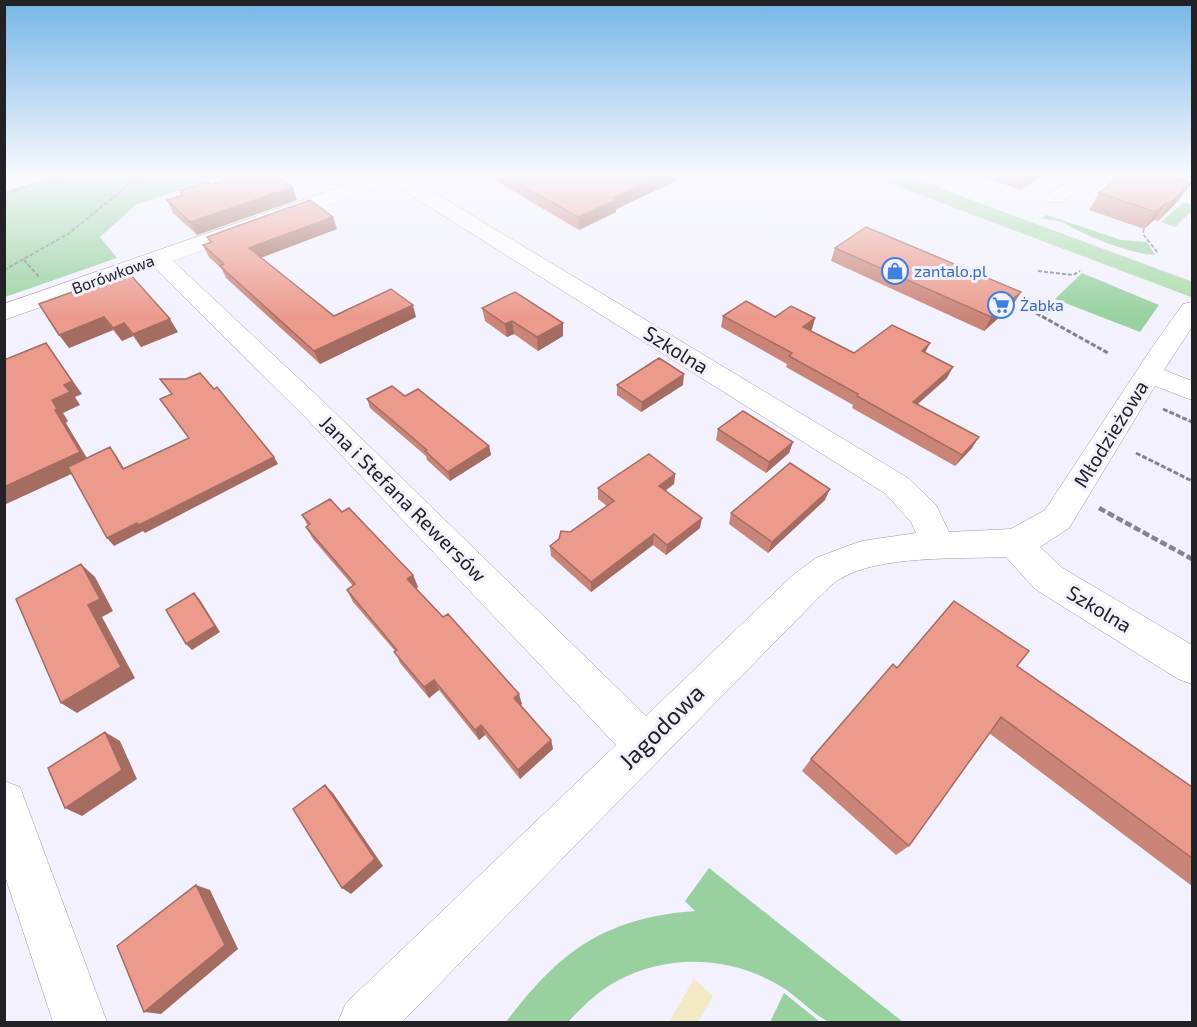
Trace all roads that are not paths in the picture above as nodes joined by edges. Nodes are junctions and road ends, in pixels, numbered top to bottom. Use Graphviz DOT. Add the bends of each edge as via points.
graph roads {
  1 [pos="256,223"];
  2 [pos="470,223"];
  3 [pos="1012,223"];
  4 [pos="157,258"];
  5 [pos="1192,291"];
  6 [pos="1192,309"];
  7 [pos="4,313"];
  8 [pos="1150,374"];
  9 [pos="1192,391"];
  10 [pos="1014,543"];
  11 [pos="939,545"];
  12 [pos="1192,666"];
  13 [pos="645,744"];
  14 [pos="4,803"];
  15 [pos="80,1023"];
  16 [pos="365,1023"];
  1 -- 4 [label="street, Borówkowa"];
  2 -- 11 [label="street, Szkolna" via="897,486 924,514"];
  3 -- 5 [label="main road"];
  4 -- 7 [label="street, Borówkowa"];
  4 -- 13 [label="street, Jana i Stefana Rewersów" via="325,420"];
  6 -- 8 [label="street, Młodzieżowa"];
  8 -- 9 [label="street"];
  8 -- 10 [label="street, Młodzieżowa" via="1057,519"];
  10 -- 11 [label="street, Jagodowa"];
  10 -- 12 [label="street, Szkolna" via="1047,578"];
  11 -- 13 [label="street, Jagodowa" via="880,552 828,568"];
  13 -- 16 [label="street, Jagodowa"];
  14 -- 15 [label="street"];
}
